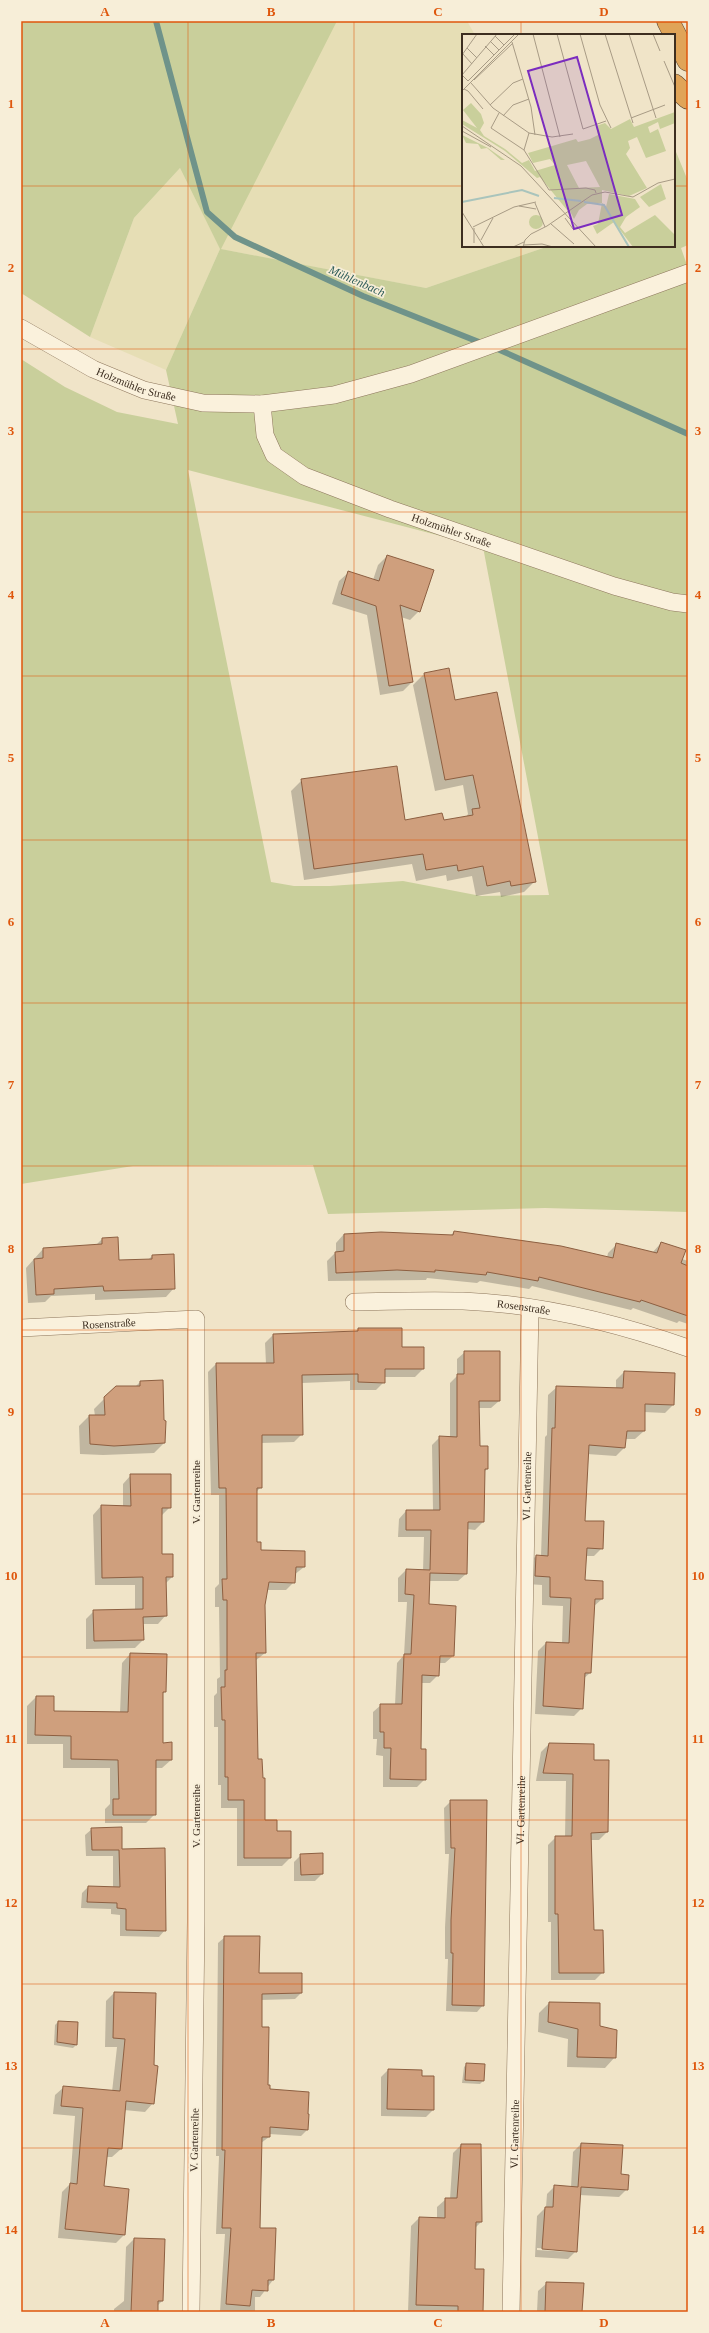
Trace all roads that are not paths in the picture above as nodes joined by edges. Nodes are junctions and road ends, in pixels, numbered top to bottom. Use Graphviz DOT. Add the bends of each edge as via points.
graph roads {
  1 [pos="668,21"];
  2 [pos="675,34"];
  3 [pos="675,35"];
  4 [pos="688,60"];
  5 [pos="675,86"];
  6 [pos="688,98"];
  7 [pos="688,273"];
  8 [pos="21,328"];
  9 [pos="262,404"];
  10 [pos="688,604"];
  11 [pos="354,1302"];
  12 [pos="530,1308"];
  13 [pos="196,1319"];
  14 [pos="21,1328"];
  15 [pos="688,1348"];
  16 [pos="191,2312"];
  17 [pos="511,2312"];
  1 -- 2 [label="highway"];
  3 -- 4 [label="highway"];
  5 -- 6 [label="highway"];
  7 -- 9 [label="street, Holzmühler Straße" via="411,374 334,395"];
  8 -- 9 [label="street, Holzmühler Straße" via="93,369 144,390 203,403"];
  9 -- 10 [label="street, Holzmühler Straße" via="265,435 274,455 304,476 390,509 614,586"];
  11 -- 12 [label="street, Rosenstraße" via="464,1301"];
  12 -- 15 [label="street, Rosenstraße" via="651,1335"];
  12 -- 17 [label="street, VI. Gartenreihe"];
  13 -- 14 [label="street, Rosenstraße"];
  13 -- 16 [label="street, V. Gartenreihe" via="196,1922"];
}
